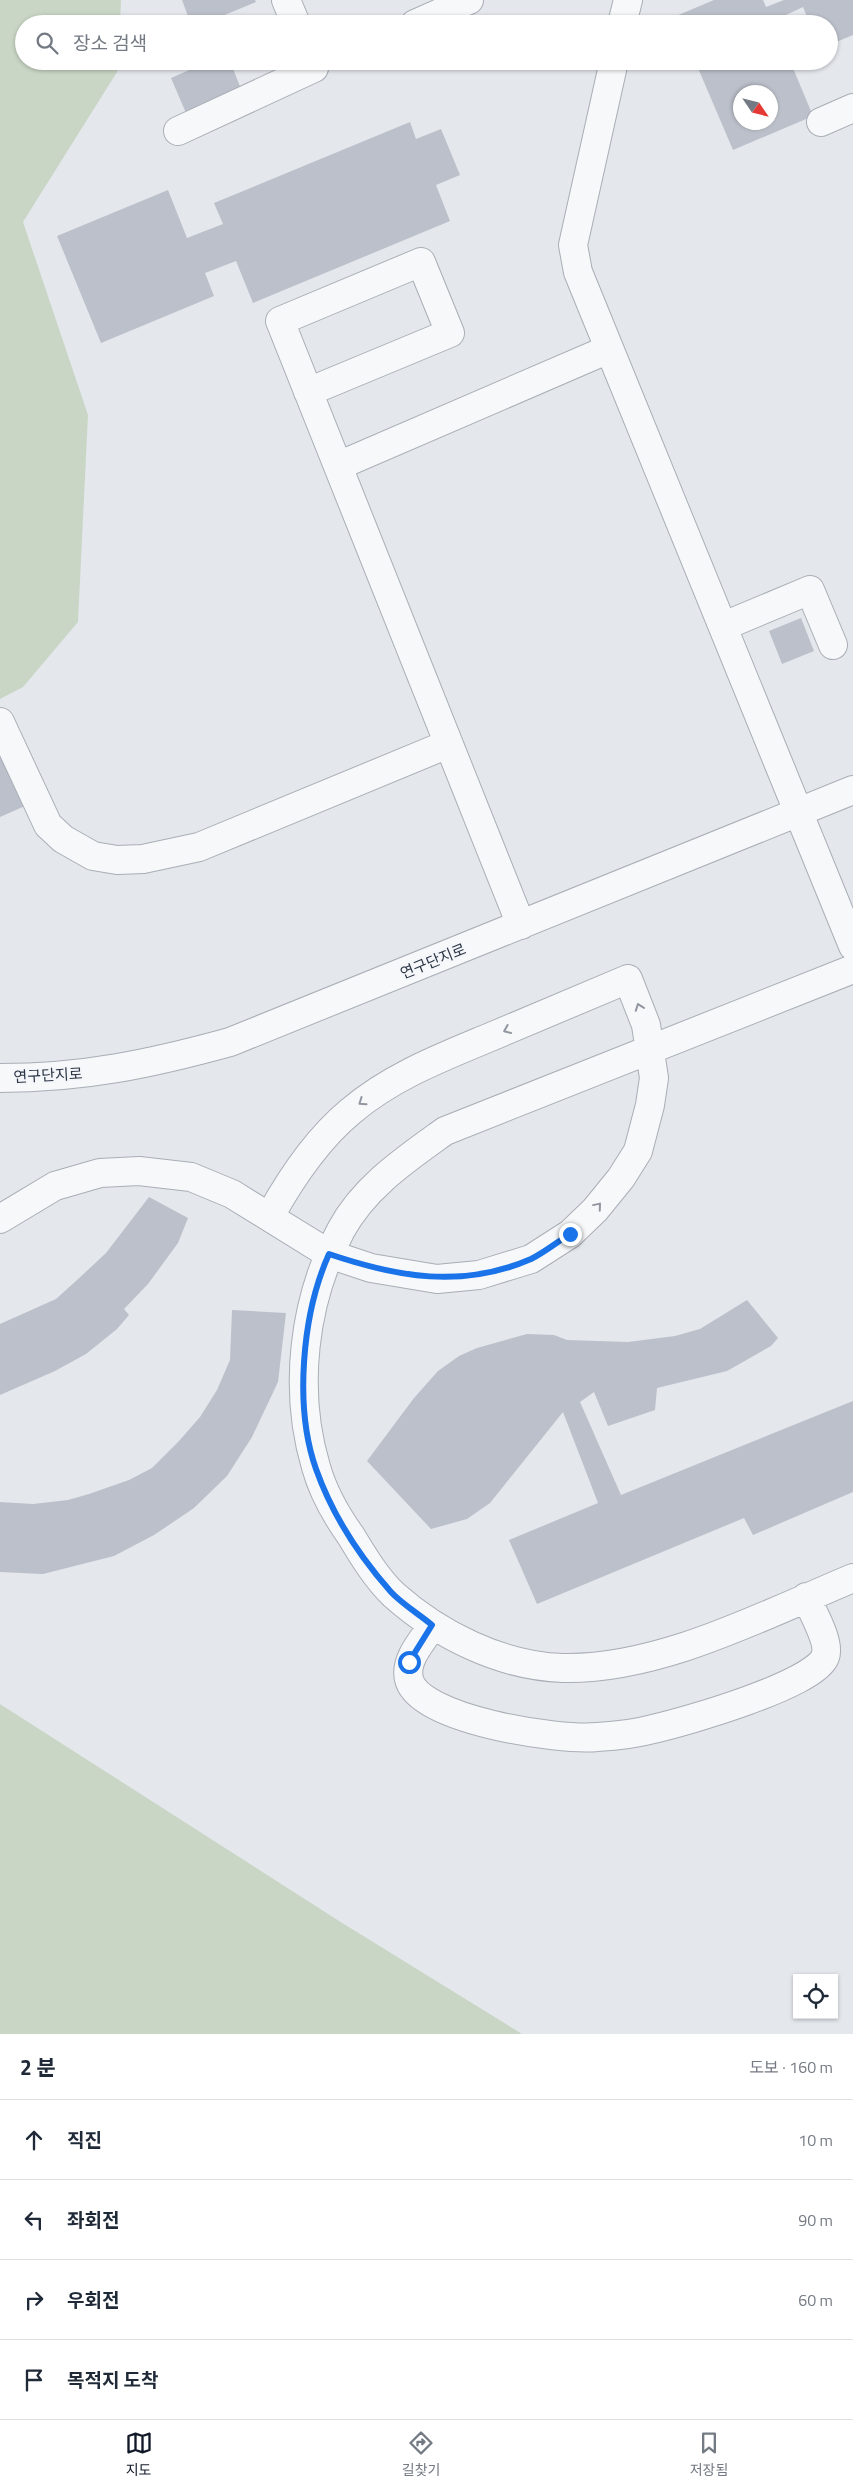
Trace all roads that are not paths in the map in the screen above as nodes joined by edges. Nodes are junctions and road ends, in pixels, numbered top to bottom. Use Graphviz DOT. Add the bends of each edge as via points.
graph roads {
  1 [pos="286,0"];
  2 [pos="469,0"];
  3 [pos="628,0"];
  4 [pos="292,15"];
  5 [pos="435,15"];
  6 [pos="624,15"];
  7 [pos="304,70"];
  8 [pos="612,70"];
  9 [pos="853,108"];
  10 [pos="821,122"];
  11 [pos="178,131"];
  12 [pos="609,349"];
  13 [pos="308,392"];
  14 [pos="338,466"];
  15 [pos="724,626"];
  16 [pos="833,645"];
  17 [pos="0,722"];
  18 [pos="448,744"];
  19 [pos="853,790"];
  20 [pos="800,812"];
  21 [pos="521,925"];
  22 [pos="853,946"];
  23 [pos="853,969"];
  24 [pos="649,1050"];
  25 [pos="0,1078"];
  26 [pos="270,1216"];
  27 [pos="0,1219"];
  28 [pos="329,1254"];
  29 [pos="853,1578"];
  30 [pos="806,1597"];
  31 [pos="432,1625"];
  1 -- 4 [label="street"];
  2 -- 5 [label="street"];
  3 -- 6 [label="street"];
  7 -- 11 [label="street"];
  8 -- 12 [label="street" via="573,245 578,272"];
  9 -- 10 [label="street"];
  12 -- 14 [label="street"];
  12 -- 15 [label="street"];
  13 -- 13 [label="street" via="450,332 421,262 280,321"];
  13 -- 14 [label="street"];
  14 -- 18 [label="street"];
  15 -- 16 [label="street" via="810,590"];
  15 -- 20 [label="street"];
  17 -- 18 [label="street" via="48,825 63,839 93,856 117,860 143,860 199,847"];
  18 -- 21 [label="street"];
  19 -- 20 [label="street, 연구단지로"];
  20 -- 21 [label="street, 연구단지로"];
  20 -- 22 [label="street"];
  21 -- 25 [label="street, 연구단지로" via="230,1042 161,1061 103,1071 50,1078"];
  23 -- 24 [label="street"];
  24 -- 26 [label="street, one-way" via="646,1025 628,979 430,1062 390,1082 350,1111 320,1142 285,1189"];
  24 -- 28 [label="street" via="445,1131 402,1161 365,1196 342,1228"];
  28 -- 24 [label="street, one-way" via="371,1268 437,1279 479,1275 531,1258 570,1234 595,1210 638,1151 654,1078"];
  26 -- 27 [label="street" via="232,1194 191,1177 139,1170 100,1172 55,1186"];
  26 -- 28 [label="street"];
  28 -- 31 [label="street" via="307,1333 305,1418 316,1468 335,1514 364,1556 392,1593"];
  29 -- 30 [label="street"];
  30 -- 31 [label="street" via="693,1644 607,1667 560,1668 516,1660 475,1647"];
  30 -- 31 [label="street" via="825,1641 826,1657 817,1668 780,1688 711,1714 651,1730 595,1738 504,1728 429,1703 416,1692 409,1679 409,1662"];
}
